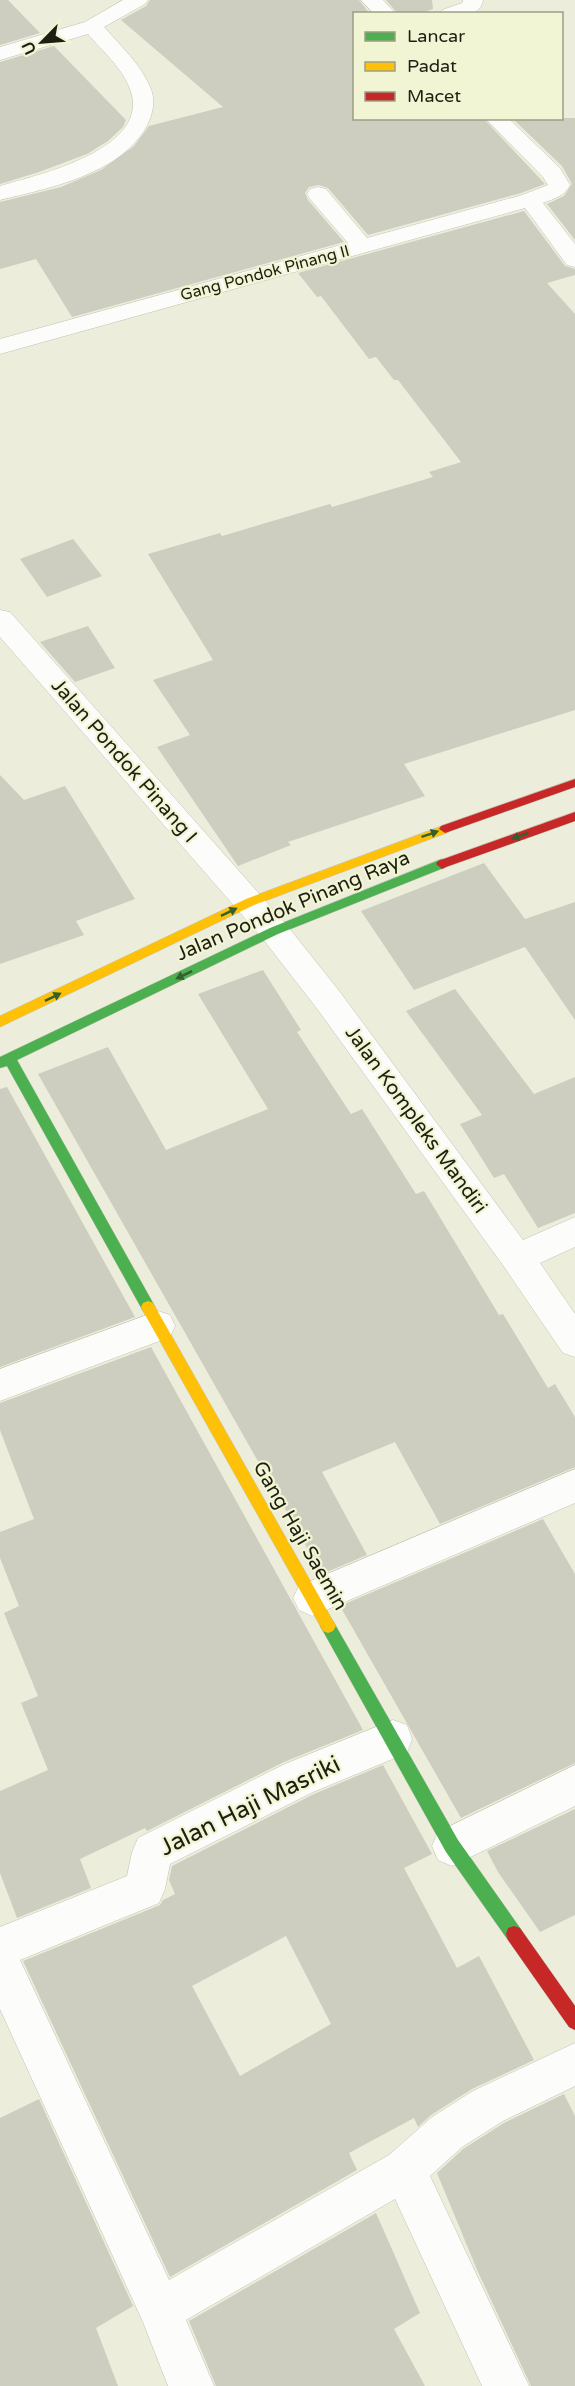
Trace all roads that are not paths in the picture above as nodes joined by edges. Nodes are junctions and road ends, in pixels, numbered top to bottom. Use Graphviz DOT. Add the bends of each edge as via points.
graph roads {
  1 [pos="138,0"];
  2 [pos="371,0"];
  3 [pos="473,0"];
  4 [pos="384,12"];
  5 [pos="455,12"];
  6 [pos="92,26"];
  7 [pos="0,54"];
  8 [pos="497,120"];
  9 [pos="0,193"];
  10 [pos="318,194"];
  11 [pos="530,200"];
  12 [pos="362,246"];
  13 [pos="575,260"];
  14 [pos="0,347"];
  15 [pos="0,619"];
  16 [pos="575,783"];
  17 [pos="575,816"];
  18 [pos="250,902"];
  19 [pos="274,931"];
  20 [pos="0,1022"];
  21 [pos="5,1061"];
  22 [pos="575,1231"];
  23 [pos="517,1258"];
  24 [pos="158,1326"];
  25 [pos="575,1342"];
  26 [pos="0,1385"];
  27 [pos="575,1486"];
  28 [pos="312,1598"];
  29 [pos="393,1739"];
  30 [pos="575,1785"];
  31 [pos="452,1846"];
  32 [pos="2,1943"];
  33 [pos="575,2021"];
  34 [pos="575,2064"];
  35 [pos="404,2170"];
  36 [pos="160,2310"];
  37 [pos="192,2386"];
  38 [pos="506,2386"];
  1 -- 6 [label="street"];
  2 -- 4 [label="street"];
  3 -- 5 [label="street" via="471,7"];
  6 -- 7 [label="street"];
  6 -- 9 [label="street" via="141,90 142,111 135,129 104,158"];
  8 -- 11 [label="street, Gang Pondok Pinang II" via="557,179 557,189"];
  10 -- 12 [label="street"];
  11 -- 12 [label="street, Gang Pondok Pinang II"];
  11 -- 13 [label="street"];
  12 -- 14 [label="street, Gang Pondok Pinang II"];
  15 -- 18 [label="street, Jalan Pondok Pinang I"];
  18 -- 16 [label="main road, Jalan Pondok Pinang Raya, one-way"];
  17 -- 19 [label="main road, Jalan Pondok Pinang Raya, one-way"];
  18 -- 19 [label="street, Jalan Kompleks Mandiri"];
  20 -- 18 [label="main road, Jalan Pondok Pinang Raya, one-way"];
  19 -- 21 [label="main road, Jalan Pondok Pinang Raya, one-way"];
  19 -- 23 [label="street, Jalan Kompleks Mandiri"];
  21 -- 24 [label="main road, Gang Haji Saemin"];
  22 -- 23 [label="street"];
  23 -- 25 [label="street, Jalan Kompleks Mandiri"];
  24 -- 26 [label="street"];
  24 -- 28 [label="main road, Gang Haji Saemin"];
  27 -- 28 [label="street"];
  28 -- 29 [label="main road, Gang Haji Saemin"];
  29 -- 31 [label="main road, Gang Haji Saemin"];
  29 -- 32 [label="street, Jalan Haji Masriki" via="299,1778 152,1852 145,1889"];
  30 -- 31 [label="street"];
  31 -- 33 [label="main road, Gang Haji Saemin"];
  32 -- 36 [label="street"];
  34 -- 35 [label="street" via="488,2106 447,2132"];
  35 -- 36 [label="street"];
  35 -- 38 [label="street"];
  36 -- 37 [label="street"];
}
